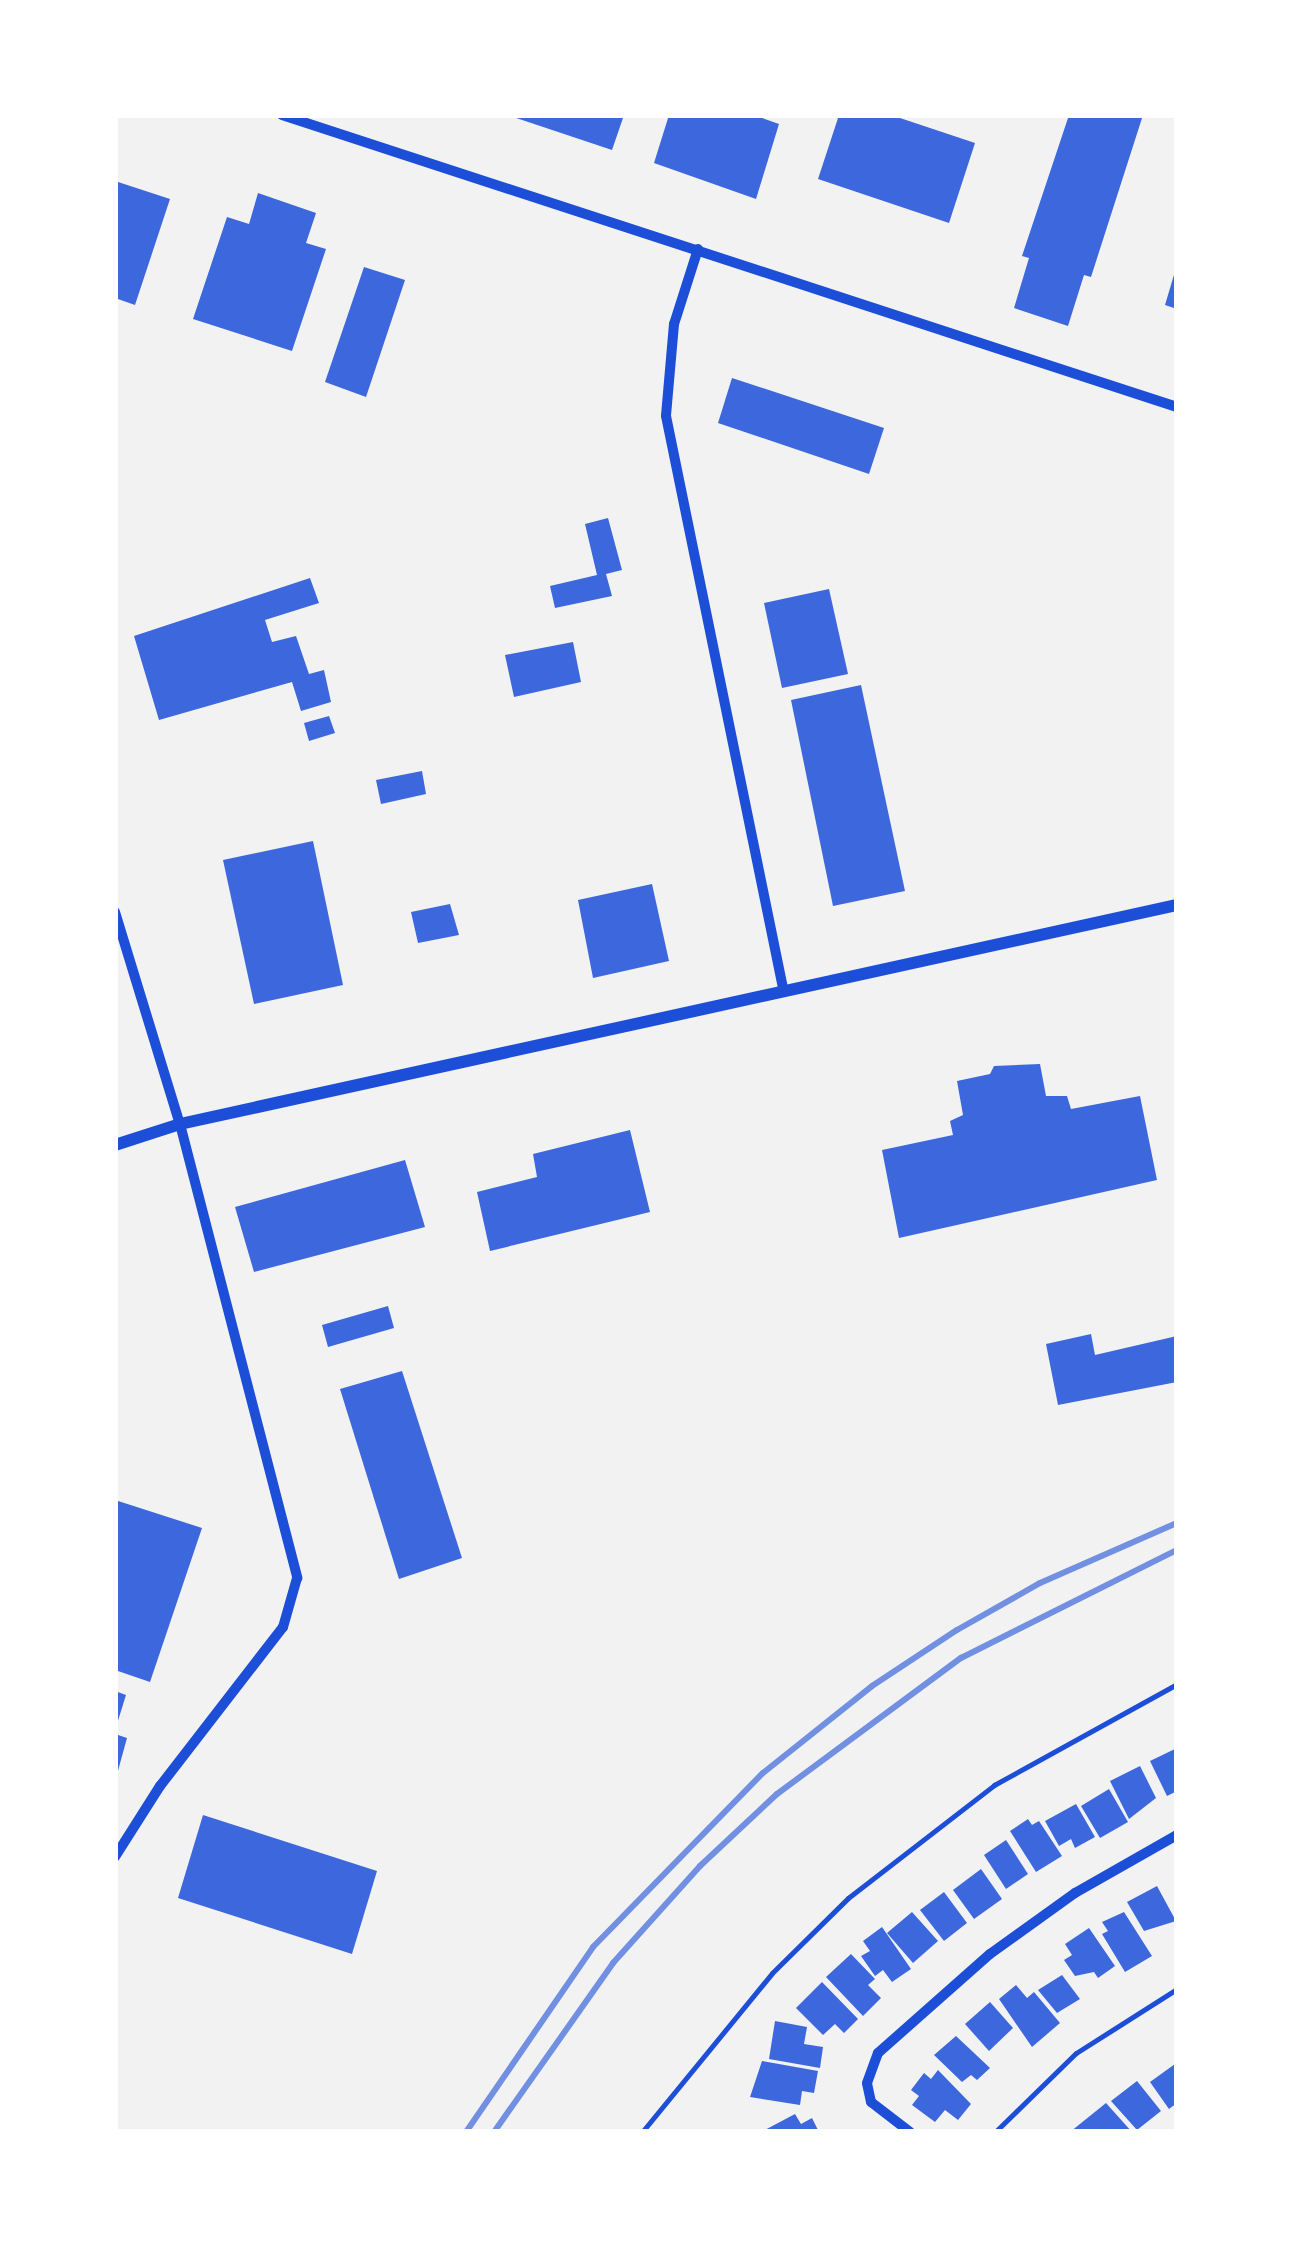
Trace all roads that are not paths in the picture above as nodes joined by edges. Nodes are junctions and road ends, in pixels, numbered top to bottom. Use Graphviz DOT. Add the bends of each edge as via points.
graph roads {
  1 [pos="282,115"];
  2 [pos="698,249"];
  3 [pos="1177,407"];
  4 [pos="1177,905"];
  5 [pos="115,912"];
  6 [pos="783,988"];
  7 [pos="180,1124"];
  8 [pos="115,1145"];
  9 [pos="1177,1684"];
  10 [pos="1177,1835"];
  11 [pos="115,1857"];
  12 [pos="1177,1989"];
  13 [pos="642,2132"];
  14 [pos="910,2132"];
  15 [pos="995,2132"];
  1 -- 2 [label="street"];
  2 -- 3 [label="street"];
  2 -- 6 [label="street" via="674,324 666,416"];
  4 -- 6 [label="street"];
  5 -- 7 [label="street"];
  6 -- 7 [label="street"];
  7 -- 8 [label="street"];
  7 -- 11 [label="street" via="297,1578 283,1627 160,1786"];
  9 -- 13 [label="lane" via="994,1785 848,1898 772,1974"];
  10 -- 14 [label="street" via="1075,1893 990,1954 878,2053 867,2083 871,2102"];
  12 -- 15 [label="lane" via="1076,2053"];
}
